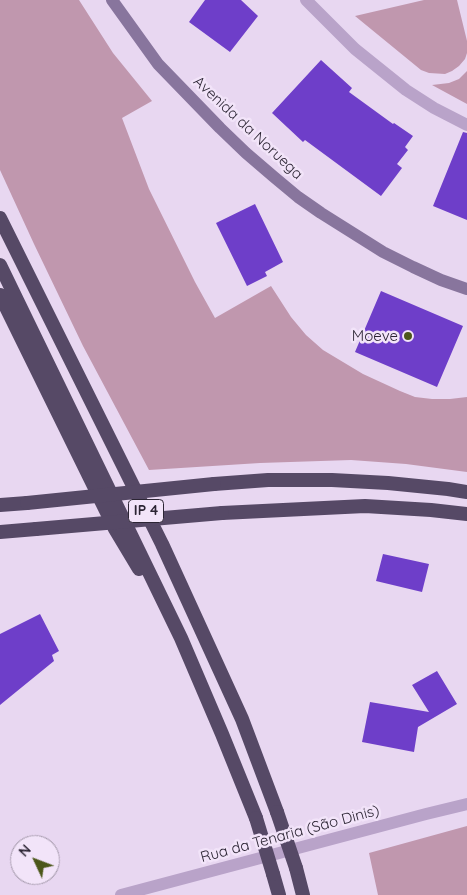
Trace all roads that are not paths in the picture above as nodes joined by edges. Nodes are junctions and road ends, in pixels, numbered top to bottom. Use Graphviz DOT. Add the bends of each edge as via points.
graph roads {
  1 [pos="112,0"];
  2 [pos="306,0"];
  3 [pos="467,125"];
  4 [pos="0,218"];
  5 [pos="0,265"];
  6 [pos="467,289"];
  7 [pos="0,296"];
  8 [pos="467,492"];
  9 [pos="0,505"];
  10 [pos="467,514"];
  11 [pos="0,532"];
  12 [pos="181,638"];
  13 [pos="467,804"];
  14 [pos="124,895"];
  15 [pos="279,895"];
  16 [pos="303,895"];
  1 -- 6 [label="main road, Avenida da Noruega" via="158,64 239,146 286,187 383,252"];
  2 -- 3 [label="street" via="356,49 406,90"];
  4 -- 16 [label="highway, IP 4, bridge" via="166,552 242,718"];
  5 -- 12 [label="highway, IP 4"];
  7 -- 12 [label="highway" via="115,529"];
  8 -- 9 [label="highway, bridge" via="388,483 268,480"];
  10 -- 11 [label="highway, bridge" via="365,506 222,513"];
  12 -- 15 [label="highway, IP 4, bridge" via="256,818"];
  13 -- 14 [label="street, Rua da Tenaria (São Dinis)"];
}
